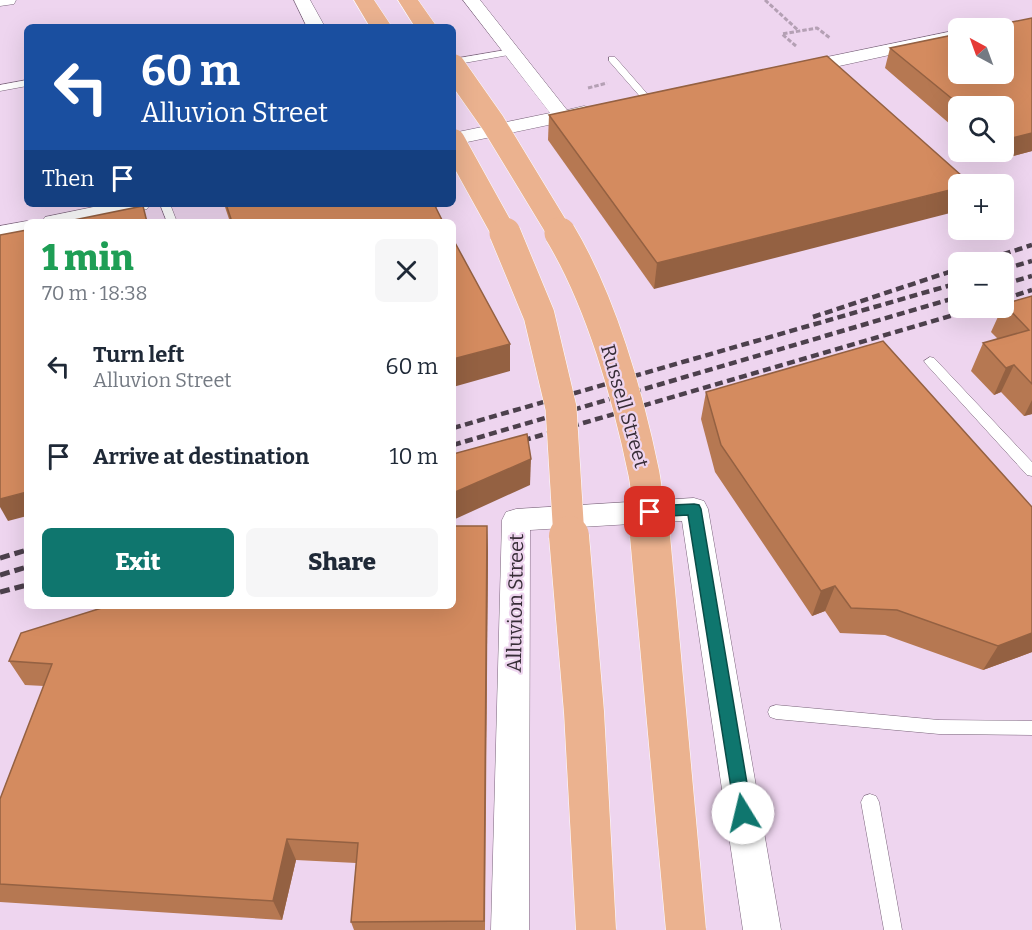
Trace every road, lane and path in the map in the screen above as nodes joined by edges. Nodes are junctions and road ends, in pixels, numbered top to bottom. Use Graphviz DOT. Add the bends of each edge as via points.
graph roads {
  1 [pos="8,0"];
  2 [pos="302,0"];
  3 [pos="364,0"];
  4 [pos="408,0"];
  5 [pos="471,0"];
  6 [pos="765,0"];
  7 [pos="0,1"];
  8 [pos="314,24"];
  9 [pos="379,24"];
  10 [pos="424,24"];
  11 [pos="948,37"];
  12 [pos="796,46"];
  13 [pos="511,51"];
  14 [pos="612,59"];
  15 [pos="456,63"];
  16 [pos="456,68"];
  17 [pos="780,72"];
  18 [pos="612,82"];
  19 [pos="24,84"];
  20 [pos="0,88"];
  21 [pos="580,90"];
  22 [pos="669,95"];
  23 [pos="646,99"];
  24 [pos="627,103"];
  25 [pos="597,109"];
  26 [pos="562,116"];
  27 [pos="456,139"];
  28 [pos="456,145"];
  29 [pos="126,207"];
  30 [pos="68,219"];
  31 [pos="24,229"];
  32 [pos="0,233"];
  33 [pos="930,361"];
  34 [pos="1032,471"];
  35 [pos="776,712"];
  36 [pos="1032,728"];
  37 [pos="870,802"];
  38 [pos="510,930"];
  39 [pos="596,930"];
  40 [pos="686,930"];
  41 [pos="762,930"];
  42 [pos="893,930"];
  1 -- 7 [label="street"];
  2 -- 8 [label="street"];
  3 -- 9 [label="main road"];
  4 -- 10 [label="main road"];
  5 -- 13 [label="street"];
  6 -- 12 [label="path" via="799,31 782,34"];
  11 -- 17 [label="street"];
  13 -- 15 [label="lane"];
  13 -- 26 [label="street"];
  14 -- 23 [label="lane"];
  16 -- 40 [label="main road, Russell Street, bridge" via="567,245 590,294 619,375 645,476"];
  18 -- 21 [label="path"];
  19 -- 20 [label="lane"];
  22 -- 23 [label="street"];
  23 -- 24 [label="street"];
  25 -- 26 [label="street"];
  26 -- 27 [label="street"];
  28 -- 39 [label="main road, bridge" via="498,218 539,315 561,408"];
  29 -- 30 [label="street"];
  31 -- 32 [label="street"];
  33 -- 34 [label="lane"];
  35 -- 36 [label="lane" via="939,727"];
  37 -- 42 [label="lane"];
  38 -- 41 [label="street, Alluvion Street" via="516,520 694,509"];
}
